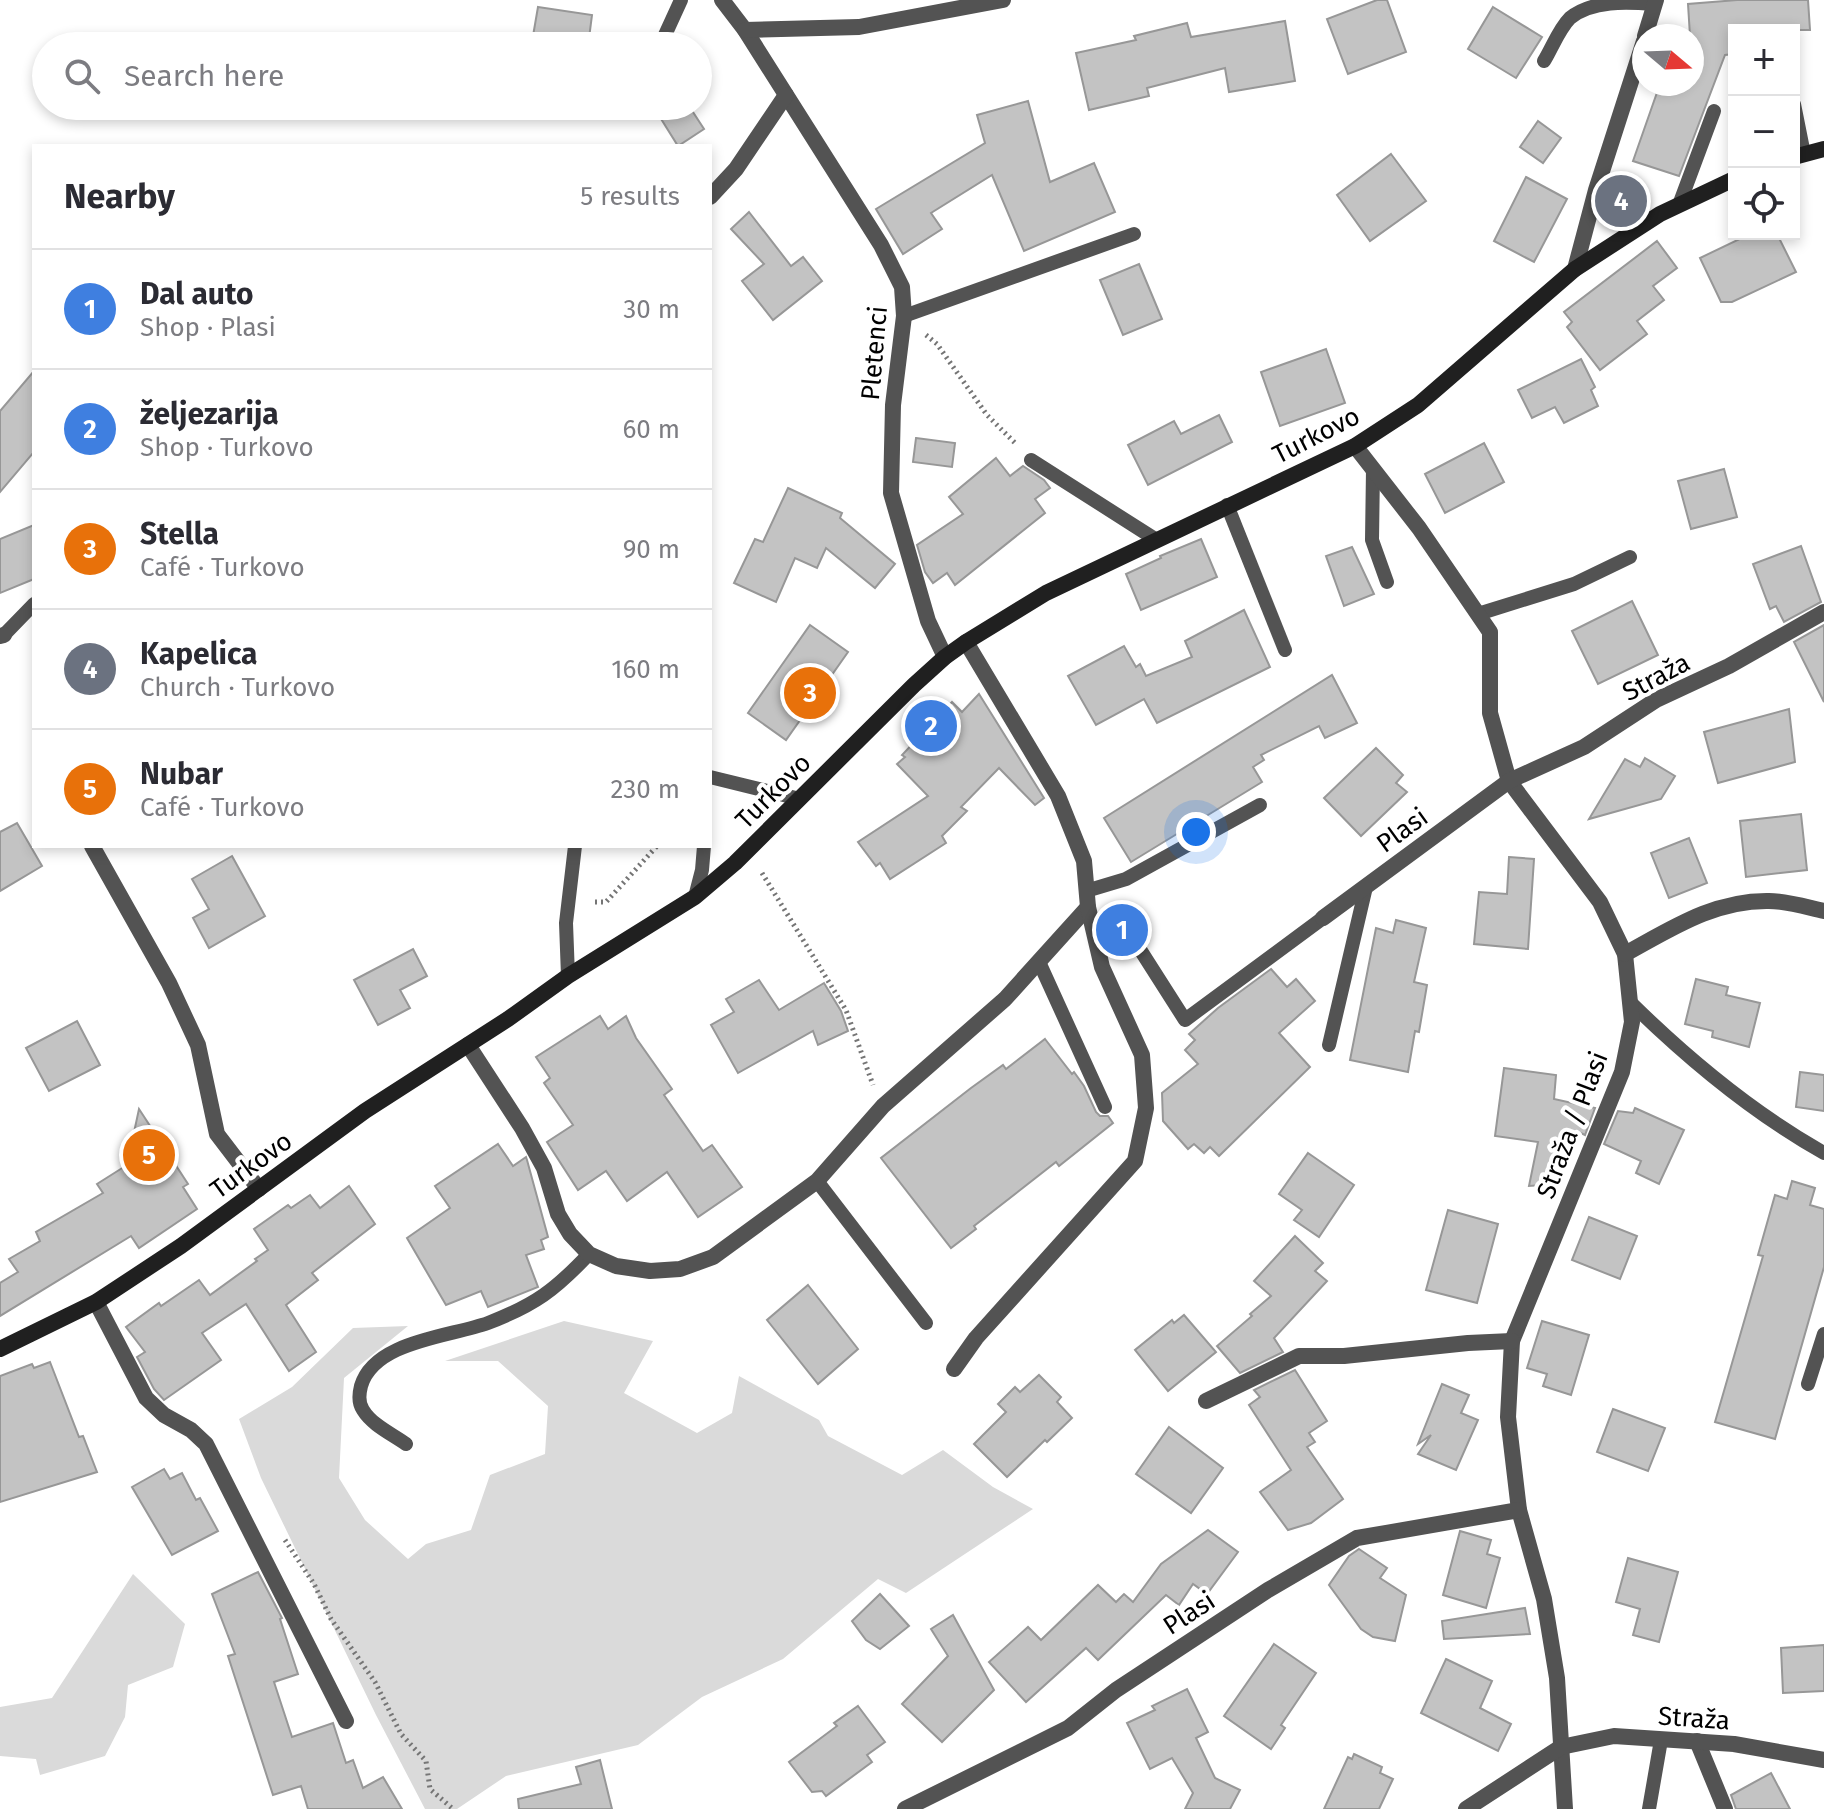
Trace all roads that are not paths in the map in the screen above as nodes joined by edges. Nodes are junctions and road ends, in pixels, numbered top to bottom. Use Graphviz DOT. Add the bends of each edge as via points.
graph roads {
  1 [pos="681,0"];
  2 [pos="722,0"];
  3 [pos="1003,0"];
  4 [pos="1655,2"];
  5 [pos="1649,24"];
  6 [pos="745,30"];
  7 [pos="666,32"];
  8 [pos="1544,61"];
  9 [pos="1632,78"];
  10 [pos="786,95"];
  11 [pos="1714,111"];
  12 [pos="1824,149"];
  13 [pos="1800,156"];
  14 [pos="1728,182"];
  15 [pos="712,195"];
  16 [pos="1679,205"];
  17 [pos="1134,234"];
  18 [pos="1575,269"];
  19 [pos="904,316"];
  20 [pos="1355,446"];
  21 [pos="1031,460"];
  22 [pos="1373,469"];
  23 [pos="1227,505"];
  24 [pos="1155,539"];
  25 [pos="1630,557"];
  26 [pos="1387,582"];
  27 [pos="32,606"];
  28 [pos="1824,612"];
  29 [pos="1478,614"];
  30 [pos="2,635"];
  31 [pos="966,642"];
  32 [pos="1285,650"];
  33 [pos="945,657"];
  34 [pos="712,777"];
  35 [pos="1509,781"];
  36 [pos="800,799"];
  37 [pos="1260,805"];
  38 [pos="93,848"];
  39 [pos="575,848"];
  40 [pos="704,848"];
  41 [pos="1366,887"];
  42 [pos="695,897"];
  43 [pos="1087,899"];
  44 [pos="1824,911"];
  45 [pos="1323,918"];
  46 [pos="1098,948"];
  47 [pos="1625,954"];
  48 [pos="1039,962"];
  49 [pos="568,976"];
  50 [pos="1630,1002"];
  51 [pos="468,1045"];
  52 [pos="1329,1045"];
  53 [pos="1105,1107"];
  54 [pos="1824,1153"];
  55 [pos="817,1181"];
  56 [pos="259,1189"];
  57 [pos="589,1254"];
  58 [pos="96,1302"];
  59 [pos="926,1323"];
  60 [pos="1824,1334"];
  61 [pos="1512,1341"];
  62 [pos="0,1349"];
  63 [pos="954,1369"];
  64 [pos="1808,1384"];
  65 [pos="1206,1401"];
  66 [pos="406,1444"];
  67 [pos="1519,1510"];
  68 [pos="346,1721"];
  69 [pos="1661,1740"];
  70 [pos="1697,1741"];
  71 [pos="1561,1747"];
  72 [pos="1824,1760"];
  73 [pos="905,1809"];
  74 [pos="1466,1809"];
  75 [pos="1565,1809"];
  76 [pos="1649,1809"];
  77 [pos="1725,1809"];
  1 -- 7 [label="lane"];
  2 -- 6 [label="street, Pletenci"];
  3 -- 6 [label="street" via="859,27"];
  4 -- 5 [label="street"];
  4 -- 8 [label="lane" via="1604,2 1587,8 1571,18"];
  6 -- 10 [label="street, Pletenci"];
  9 -- 18 [label="street"];
  10 -- 15 [label="street"];
  10 -- 19 [label="street, Pletenci" via="881,245 902,287"];
  11 -- 16 [label="lane"];
  12 -- 13 [label="main road"];
  14 -- 16 [label="main road, Turkovo"];
  16 -- 18 [label="main road, Turkovo"];
  17 -- 19 [label="lane"];
  18 -- 20 [label="main road, Turkovo" via="1418,405"];
  19 -- 33 [label="street, Pletenci" via="893,405 891,493 928,621"];
  20 -- 22 [label="street, Straža / Plasi"];
  20 -- 23 [label="main road, Turkovo"];
  21 -- 24 [label="lane"];
  22 -- 26 [label="lane" via="1372,540"];
  22 -- 29 [label="street, Straža / Plasi"];
  23 -- 24 [label="main road, Turkovo"];
  23 -- 32 [label="lane"];
  24 -- 31 [label="main road, Turkovo" via="1046,593"];
  25 -- 29 [label="lane" via="1574,584"];
  27 -- 30 [label="lane"];
  28 -- 35 [label="street, Straža" via="1656,700 1584,747"];
  29 -- 35 [label="street, Straža / Plasi" via="1490,632 1490,713"];
  31 -- 33 [label="main road, Turkovo"];
  31 -- 43 [label="street" via="1058,796 1084,861"];
  33 -- 36 [label="main road, Turkovo"];
  34 -- 36 [label="lane"];
  35 -- 41 [label="street, Plasi"];
  35 -- 47 [label="street, Straža / Plasi" via="1600,902"];
  36 -- 42 [label="main road, Turkovo"];
  37 -- 43 [label="lane"];
  38 -- 56 [label="street" via="198,1045 217,1134"];
  39 -- 49 [label="lane" via="566,923"];
  40 -- 42 [label="lane"];
  41 -- 45 [label="street, Plasi"];
  41 -- 52 [label="lane"];
  42 -- 49 [label="main road, Turkovo"];
  43 -- 46 [label="street"];
  43 -- 48 [label="street"];
  44 -- 47 [label="street" via="1771,901 1730,903 1696,915"];
  45 -- 46 [label="lane" via="1185,1020 1134,940"];
  46 -- 63 [label="street" via="1142,1055 1146,1108 1135,1161"];
  47 -- 50 [label="street, Straža / Plasi"];
  48 -- 53 [label="lane"];
  48 -- 55 [label="street" via="1005,999 883,1106"];
  49 -- 51 [label="main road, Turkovo"];
  50 -- 54 [label="lane" via="1676,1048"];
  50 -- 61 [label="street, Straža / Plasi" via="1632,1022 1622,1072"];
  51 -- 56 [label="main road, Turkovo" via="365,1111"];
  51 -- 57 [label="street" via="544,1168 558,1214"];
  55 -- 57 [label="street" via="713,1257 680,1269 616,1266"];
  55 -- 59 [label="lane"];
  56 -- 58 [label="main road, Turkovo"];
  57 -- 66 [label="lane" via="546,1296 488,1323 384,1355 374,1365 364,1376 360,1407"];
  58 -- 62 [label="main road, Turkovo"];
  58 -- 68 [label="street" via="146,1398 206,1444"];
  60 -- 64 [label="lane"];
  61 -- 65 [label="street" via="1299,1356"];
  61 -- 67 [label="street, Straža / Plasi" via="1508,1417"];
  67 -- 71 [label="street, Straža / Plasi" via="1544,1599"];
  67 -- 73 [label="street, Plasi" via="1357,1538 1217,1623 1068,1728"];
  69 -- 70 [label="street, Straža"];
  69 -- 71 [label="street, Straža" via="1614,1736"];
  69 -- 76 [label="lane"];
  70 -- 72 [label="street, Straža"];
  70 -- 77 [label="street"];
  71 -- 74 [label="street"];
  71 -- 75 [label="street, Straža / Plasi"];
}
